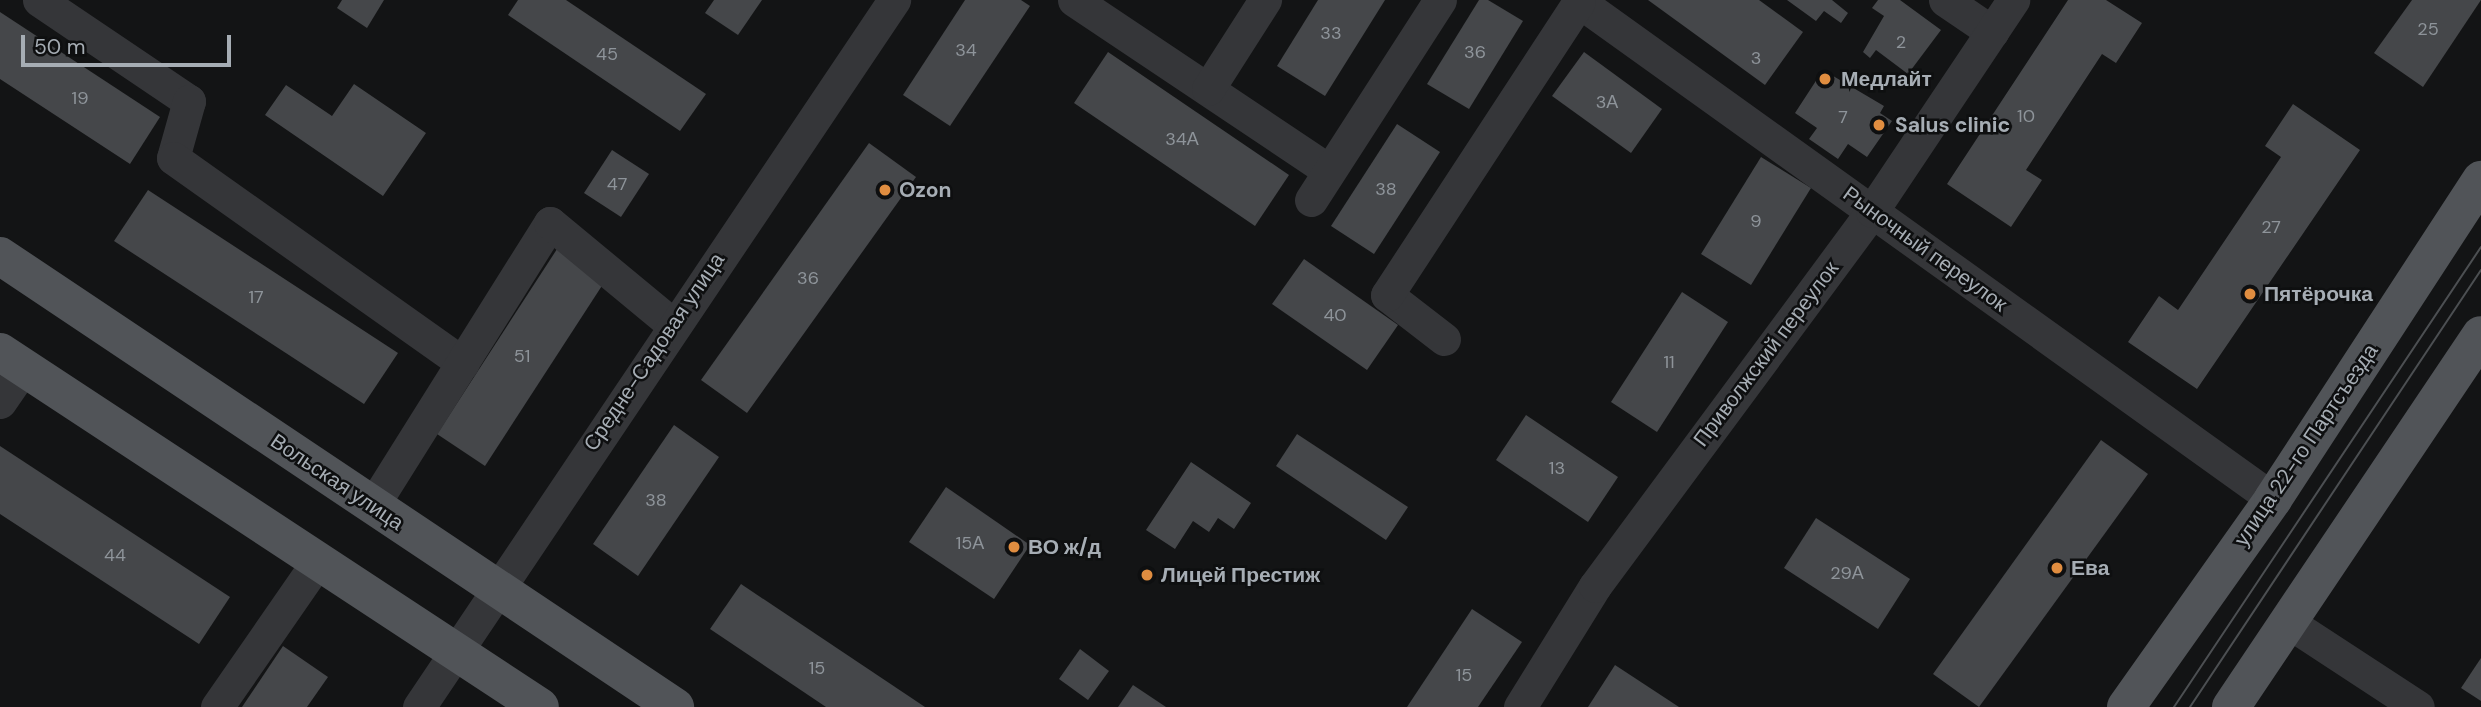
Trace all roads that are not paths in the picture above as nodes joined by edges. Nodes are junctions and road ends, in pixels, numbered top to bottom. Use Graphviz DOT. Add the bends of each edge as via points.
graph roads {
  1 [pos="39,0"];
  2 [pos="894,0"];
  3 [pos="1074,0"];
  4 [pos="1265,0"];
  5 [pos="1440,0"];
  6 [pos="1945,0"];
  7 [pos="2013,0"];
  8 [pos="1578,1"];
  9 [pos="1992,32"];
  10 [pos="1208,89"];
  11 [pos="1329,172"];
  12 [pos="2481,180"];
  13 [pos="1311,200"];
  14 [pos="1872,211"];
  15 [pos="0,256"];
  16 [pos="672,324"];
  17 [pos="2481,335"];
  18 [pos="1444,338"];
  19 [pos="12,359"];
  20 [pos="463,363"];
  21 [pos="0,402"];
  22 [pos="2273,499"];
  23 [pos="373,505"];
  24 [pos="318,561"];
  25 [pos="497,588"];
  26 [pos="2288,622"];
  27 [pos="456,652"];
  28 [pos="217,707"];
  29 [pos="419,707"];
  30 [pos="540,707"];
  31 [pos="675,707"];
  32 [pos="1520,707"];
  33 [pos="2126,707"];
  34 [pos="2231,707"];
  35 [pos="2418,707"];
  1 -- 20 [label="street" via="189,102 173,158"];
  2 -- 16 [label="street, Средне-Садовая улица"];
  3 -- 10 [label="street"];
  4 -- 10 [label="street"];
  5 -- 11 [label="street"];
  6 -- 9 [label="street"];
  7 -- 9 [label="street, Приволжский переулок"];
  8 -- 14 [label="street, Рыночный переулок"];
  8 -- 18 [label="street" via="1387,295"];
  9 -- 14 [label="street, Приволжский переулок"];
  10 -- 11 [label="street"];
  11 -- 13 [label="street"];
  12 -- 22 [label="main road, улица 22-го Партсъезда"];
  14 -- 22 [label="street, Рыночный переулок"];
  14 -- 32 [label="street, Приволжский переулок" via="1595,586"];
  15 -- 23 [label="main road, Вольская улица"];
  16 -- 20 [label="street" via="550,223"];
  16 -- 25 [label="street, Средне-Садовая улица"];
  17 -- 26 [label="main road"];
  19 -- 21 [label="street"];
  19 -- 24 [label="main road"];
  20 -- 23 [label="street"];
  22 -- 33 [label="main road, улица 22-го Партсъезда"];
  23 -- 25 [label="main road, Вольская улица"];
  24 -- 27 [label="main road"];
  24 -- 28 [label="street"];
  25 -- 27 [label="street, Средне-Садовая улица"];
  25 -- 31 [label="main road, Вольская улица"];
  26 -- 34 [label="main road"];
  26 -- 35 [label="street"];
  27 -- 29 [label="street, Средне-Садовая улица"];
  27 -- 30 [label="main road"];
}
